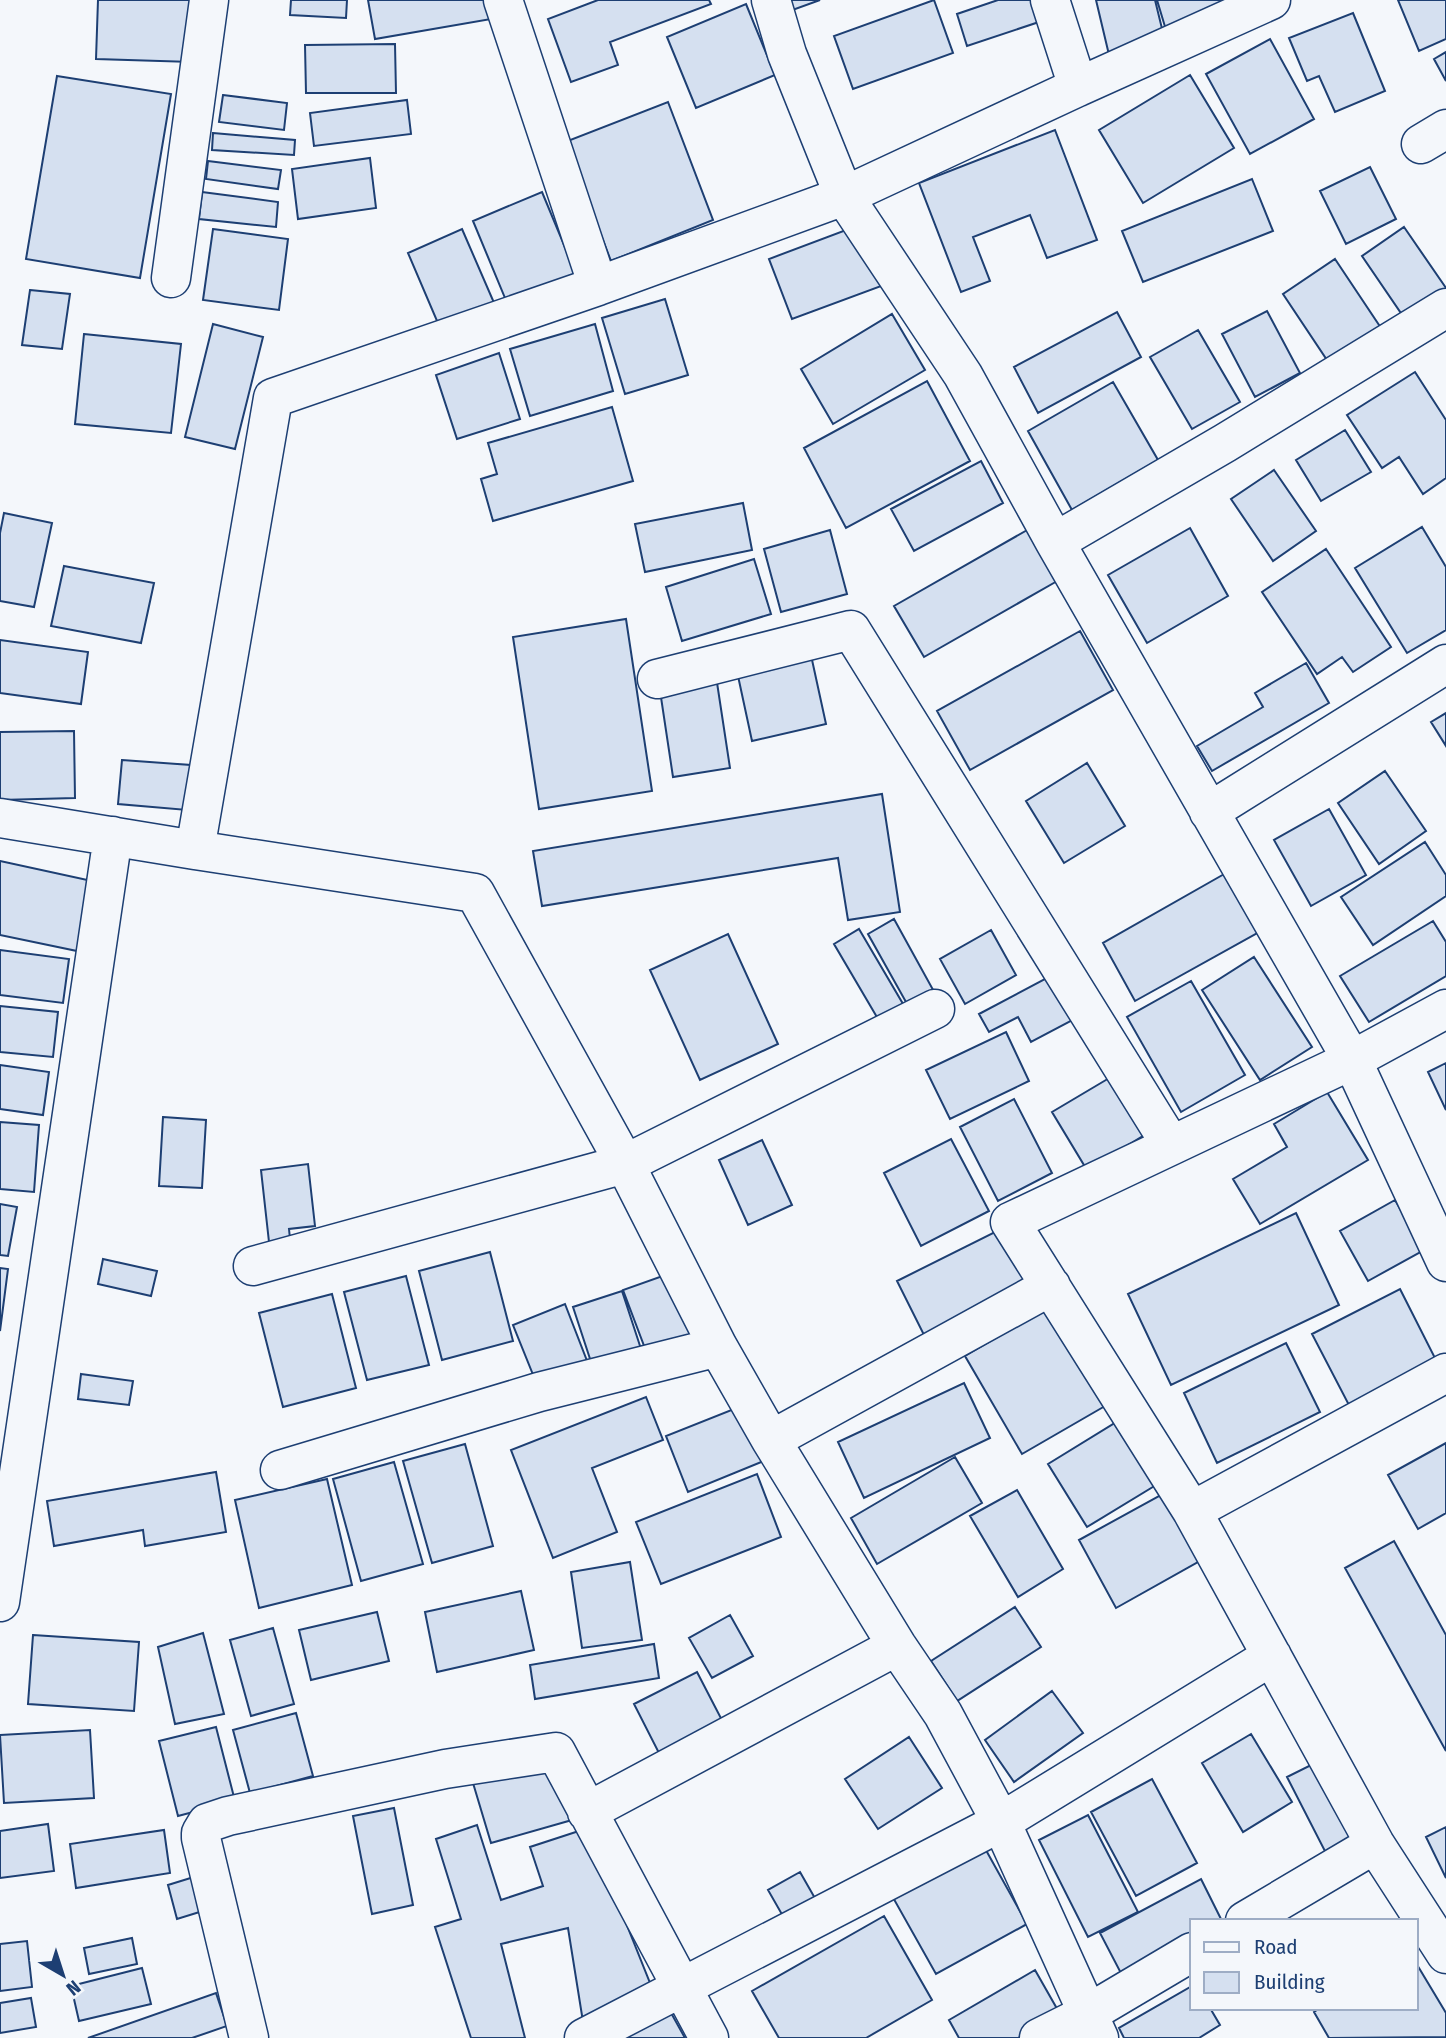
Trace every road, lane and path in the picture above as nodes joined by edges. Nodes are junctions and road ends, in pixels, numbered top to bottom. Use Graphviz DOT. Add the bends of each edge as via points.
graph roads {
  1 [pos="209,0"];
  2 [pos="503,0"];
  3 [pos="771,0"];
  4 [pos="1050,0"];
  5 [pos="1271,0"];
  6 [pos="1078,87"];
  7 [pos="844,196"];
  8 [pos="171,278"];
  9 [pos="598,286"];
  10 [pos="1446,308"];
  11 [pos="1055,542"];
  12 [pos="1446,664"];
  13 [pos="657,679"];
  14 [pos="1209,812"];
  15 [pos="0,818"];
  16 [pos="113,836"];
  17 [pos="195,850"];
  18 [pos="935,1009"];
  19 [pos="1446,1009"];
  20 [pos="1352,1060"];
  21 [pos="1171,1145"];
  22 [pos="625,1164"];
  23 [pos="1446,1262"];
  24 [pos="253,1265"];
  25 [pos="1051,1286"];
  26 [pos="718,1347"];
  27 [pos="1446,1373"];
  28 [pos="771,1440"];
  29 [pos="280,1470"];
  30 [pos="1192,1511"];
  31 [pos="0,1602"];
  32 [pos="897,1647"];
  33 [pos="1272,1656"];
  34 [pos="587,1812"];
  35 [pos="1001,1822"];
  36 [pos="1374,1844"];
  37 [pos="1248,1919"];
  38 [pos="1190,1953"];
  39 [pos="1446,1954"];
  40 [pos="681,1987"];
  41 [pos="1094,2025"];
  42 [pos="249,2038"];
  43 [pos="584,2038"];
  44 [pos="709,2038"];
  45 [pos="1039,2038"];
  1 -- 8 [label="street"];
  2 -- 9 [label="street"];
  3 -- 7 [label="street" via="787,54"];
  4 -- 6 [label="street"];
  5 -- 6 [label="street"];
  6 -- 7 [label="street"];
  7 -- 9 [label="street"];
  7 -- 11 [label="street" via="964,375"];
  9 -- 17 [label="street" via="272,398"];
  10 -- 11 [label="street"];
  11 -- 14 [label="street"];
  12 -- 14 [label="street"];
  13 -- 21 [label="street" via="851,630"];
  14 -- 20 [label="street"];
  15 -- 16 [label="street"];
  16 -- 17 [label="street"];
  16 -- 31 [label="street"];
  17 -- 22 [label="street" via="475,893"];
  18 -- 22 [label="street"];
  19 -- 20 [label="street"];
  20 -- 21 [label="street"];
  20 -- 23 [label="street"];
  21 -- 25 [label="street" via="1010,1222"];
  22 -- 24 [label="street"];
  22 -- 26 [label="street"];
  25 -- 28 [label="street"];
  25 -- 30 [label="street"];
  26 -- 28 [label="street"];
  26 -- 29 [label="street" via="539,1392"];
  27 -- 30 [label="street"];
  28 -- 32 [label="street"];
  30 -- 33 [label="street"];
  32 -- 34 [label="street"];
  32 -- 35 [label="street" via="943,1714"];
  33 -- 35 [label="street"];
  33 -- 36 [label="street"];
  34 -- 40 [label="street"];
  34 -- 42 [label="street" via="556,1752 445,1769 207,1823 201,1838"];
  35 -- 40 [label="street"];
  35 -- 41 [label="street"];
  36 -- 37 [label="street"];
  36 -- 39 [label="street"];
  38 -- 41 [label="street"];
  40 -- 43 [label="street"];
  40 -- 44 [label="street"];
  41 -- 45 [label="street"];
}
